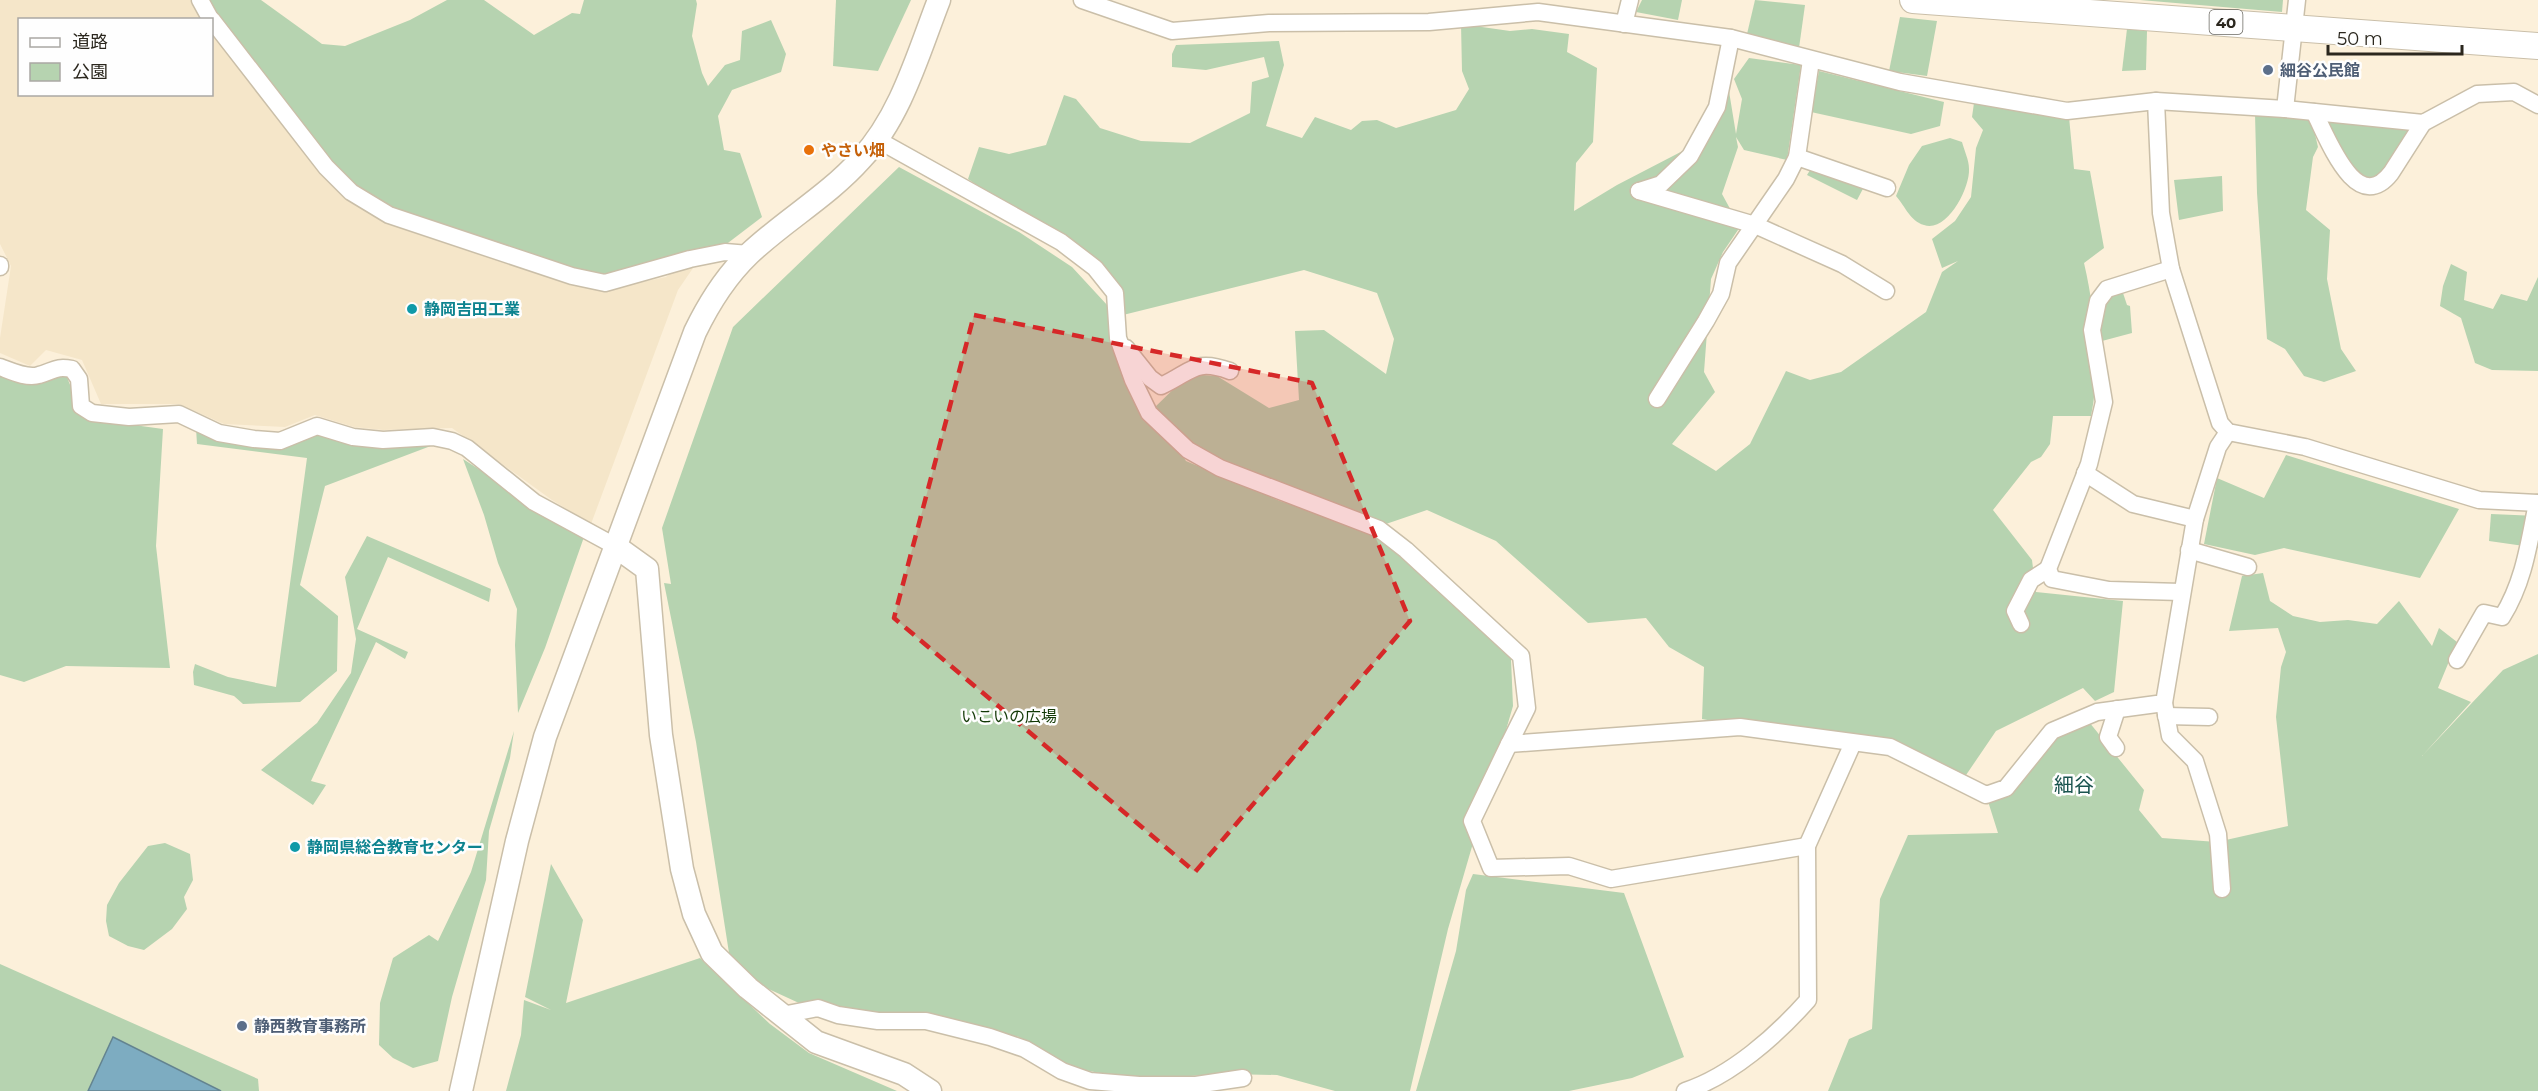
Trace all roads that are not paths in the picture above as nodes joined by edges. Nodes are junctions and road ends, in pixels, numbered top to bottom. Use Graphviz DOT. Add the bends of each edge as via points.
graph roads {
  1 [pos="200,0"];
  2 [pos="939,0"];
  3 [pos="1082,0"];
  4 [pos="1630,0"];
  5 [pos="1913,0"];
  6 [pos="2297,0"];
  7 [pos="210,18"];
  8 [pos="213,23"];
  9 [pos="1624,24"];
  10 [pos="2295,27"];
  11 [pos="1731,38"];
  12 [pos="2538,46"];
  13 [pos="1811,60"];
  14 [pos="2157,101"];
  15 [pos="2538,105"];
  16 [pos="2285,109"];
  17 [pos="2314,112"];
  18 [pos="2423,123"];
  19 [pos="878,140"];
  20 [pos="1797,157"];
  21 [pos="1887,188"];
  22 [pos="1755,225"];
  23 [pos="749,254"];
  24 [pos="2171,269"];
  25 [pos="1886,291"];
  26 [pos="1118,338"];
  27 [pos="0,367"];
  28 [pos="1230,371"];
  29 [pos="1657,399"];
  30 [pos="2228,432"];
  31 [pos="2085,473"];
  32 [pos="2537,503"];
  33 [pos="2195,519"];
  34 [pos="615,546"];
  35 [pos="2189,550"];
  36 [pos="2248,567"];
  37 [pos="2048,569"];
  38 [pos="2181,592"];
  39 [pos="2021,624"];
  40 [pos="2457,660"];
  41 [pos="2117,709"];
  42 [pos="2165,710"];
  43 [pos="2209,717"];
  44 [pos="1852,743"];
  45 [pos="1509,744"];
  46 [pos="2116,748"];
  47 [pos="1807,846"];
  48 [pos="2222,889"];
  49 [pos="782,1015"];
  50 [pos="1243,1078"];
  51 [pos="461,1091"];
  52 [pos="930,1091"];
  53 [pos="1685,1091"];
  1 -- 7 [label="street"];
  2 -- 19 [label="street"];
  3 -- 9 [label="street" via="1172,31 1269,23 1429,22 1538,12"];
  4 -- 9 [label="street"];
  5 -- 10 [label="main road, 40"];
  6 -- 10 [label="street"];
  8 -- 23 [label="street" via="326,167 351,192 389,214 572,276 605,283 690,259 725,252"];
  9 -- 11 [label="street"];
  10 -- 12 [label="main road, 40"];
  10 -- 16 [label="street"];
  11 -- 13 [label="street"];
  11 -- 22 [label="street" via="1717,106 1690,156 1661,184 1639,191"];
  13 -- 14 [label="street" via="1949,92 2067,111"];
  13 -- 20 [label="street"];
  14 -- 16 [label="street"];
  14 -- 24 [label="street" via="2161,213"];
  15 -- 18 [label="street" via="2514,92 2477,94"];
  16 -- 17 [label="street"];
  17 -- 18 [label="street"];
  17 -- 18 [label="street" via="2346,174 2361,185 2374,186 2385,181"];
  19 -- 23 [label="street" via="842,180"];
  19 -- 26 [label="street" via="1061,242 1095,268 1115,293"];
  20 -- 21 [label="street"];
  20 -- 22 [label="street"];
  22 -- 25 [label="street" via="1842,264"];
  22 -- 29 [label="street" via="1728,263 1721,294"];
  23 -- 34 [label="street" via="709,304 695,332"];
  24 -- 30 [label="street" via="2220,423"];
  24 -- 31 [label="street" via="2107,289 2098,301 2092,330 2104,402"];
  26 -- 28 [label="street" via="1161,386 1193,368 1210,364"];
  26 -- 45 [label="street" via="1149,413 1188,450 1220,468 1379,529 1521,656 1527,708"];
  27 -- 34 [label="street" via="37,376 60,366 72,369 79,379 81,406 92,413 129,417 179,414 219,433 279,441 317,426 353,437 433,437 452,441 534,502"];
  30 -- 32 [label="street" via="2305,447 2479,500"];
  30 -- 33 [label="street" via="2218,447"];
  31 -- 33 [label="street" via="2133,504"];
  31 -- 37 [label="street"];
  32 -- 40 [label="street" via="2524,569 2512,600 2502,617 2484,614"];
  33 -- 35 [label="street"];
  34 -- 49 [label="street" via="647,569 661,735 682,869 694,914 712,954"];
  34 -- 51 [label="street" via="545,737 517,841"];
  35 -- 36 [label="street"];
  35 -- 38 [label="street"];
  37 -- 38 [label="street" via="2052,579 2109,590"];
  37 -- 39 [label="street" via="2031,580 2016,611"];
  38 -- 42 [label="street"];
  41 -- 42 [label="street"];
  41 -- 44 [label="street" via="2097,712 2052,731 2006,788 1986,795 1890,747"];
  41 -- 46 [label="street" via="2108,737"];
  42 -- 43 [label="street"];
  42 -- 48 [label="street" via="2170,736 2195,760 2218,834"];
  44 -- 45 [label="street" via="1740,727"];
  44 -- 47 [label="street"];
  45 -- 47 [label="street" via="1472,821 1491,868 1569,866 1611,879"];
  47 -- 53 [label="street" via="1808,1000 1772,1037 1704,1084"];
  49 -- 50 [label="street" via="818,1008 878,1021 926,1021 1025,1049 1062,1071 1090,1081 1196,1085"];
  49 -- 52 [label="street" via="816,1042 904,1074"];
}
